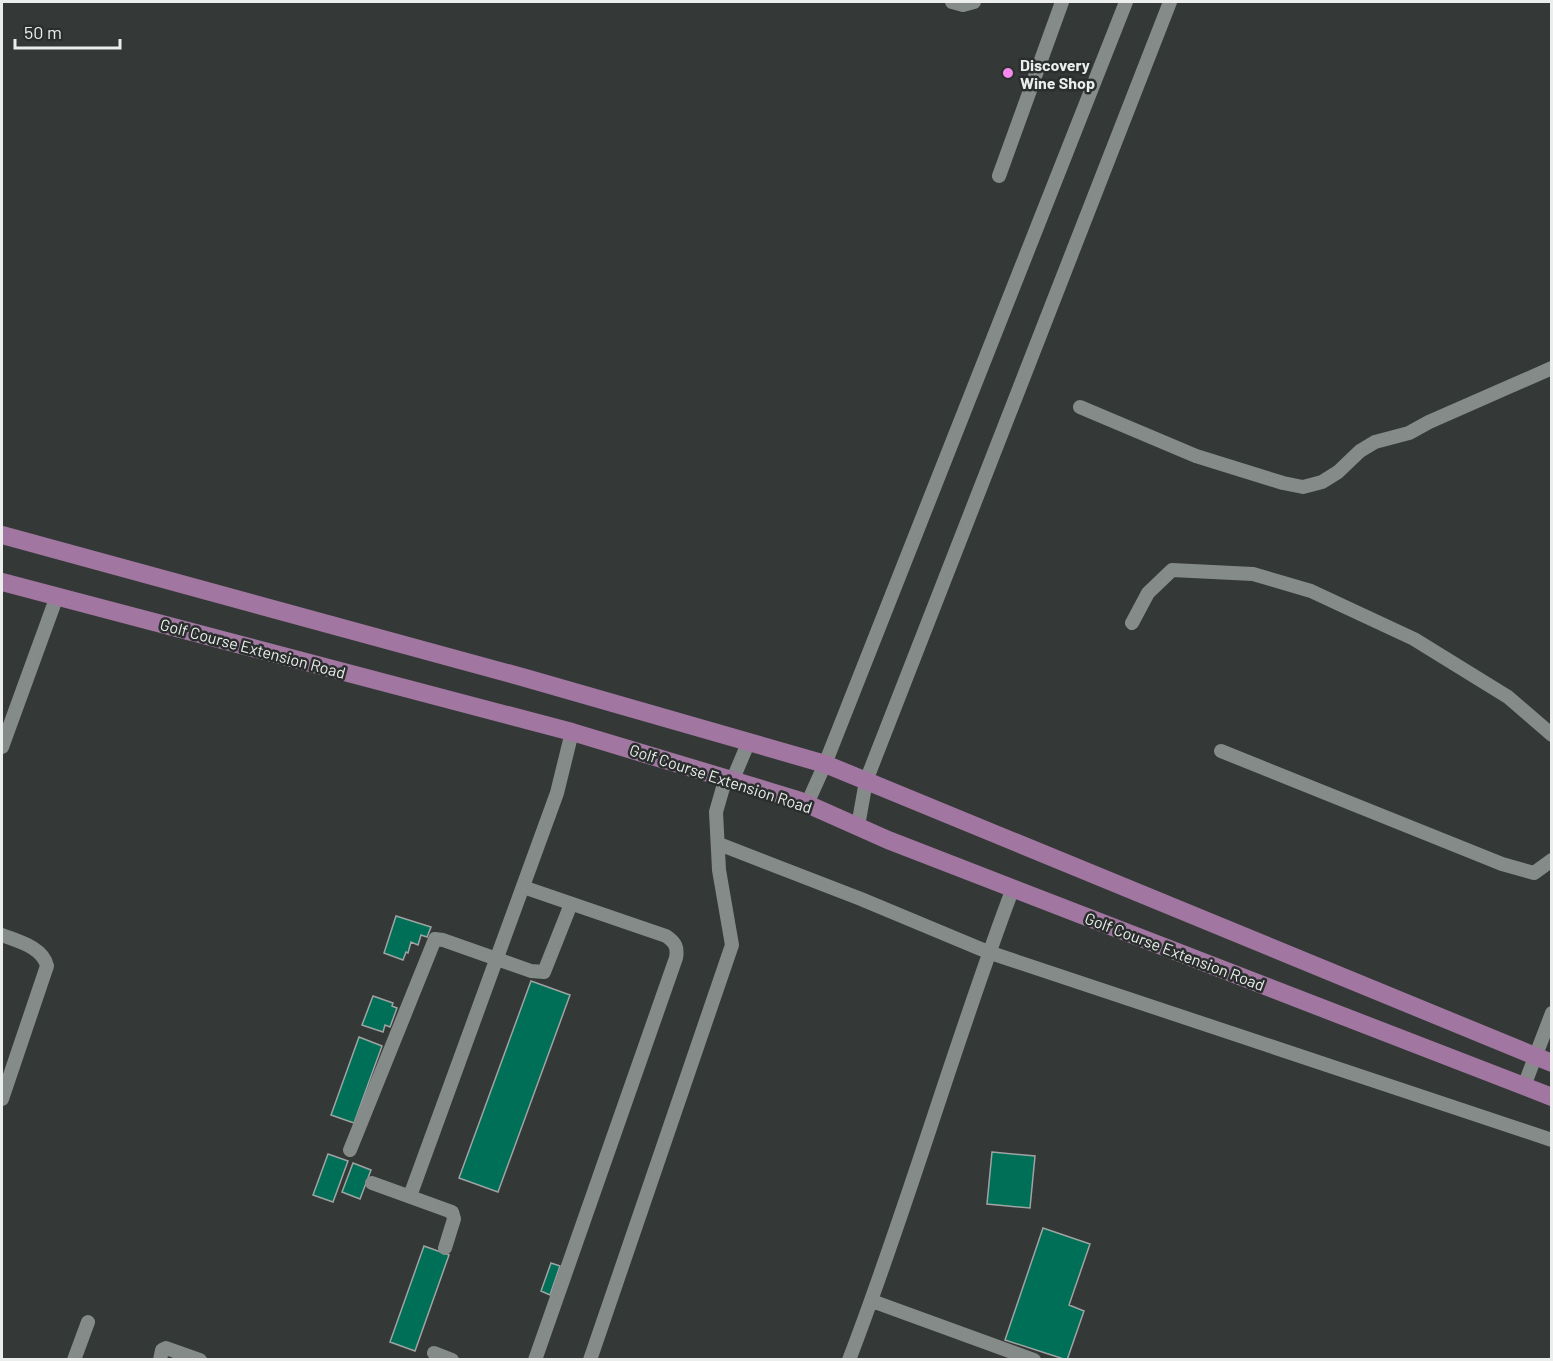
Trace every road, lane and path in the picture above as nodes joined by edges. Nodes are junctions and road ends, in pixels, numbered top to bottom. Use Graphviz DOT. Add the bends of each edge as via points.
graph roads {
  1 [pos="952,2"];
  2 [pos="974,2"];
  3 [pos="1062,2"];
  4 [pos="1126,2"];
  5 [pos="1170,2"];
  6 [pos="999,176"];
  7 [pos="1551,368"];
  8 [pos="1080,407"];
  9 [pos="2,535"];
  10 [pos="2,582"];
  11 [pos="57,596"];
  12 [pos="1132,623"];
  13 [pos="572,732"];
  14 [pos="1551,735"];
  15 [pos="749,741"];
  16 [pos="2,747"];
  17 [pos="1221,751"];
  18 [pos="825,764"];
  19 [pos="730,778"];
  20 [pos="866,781"];
  21 [pos="807,804"];
  22 [pos="858,826"];
  23 [pos="719,844"];
  24 [pos="1551,860"];
  25 [pos="523,887"];
  26 [pos="1013,888"];
  27 [pos="571,904"];
  28 [pos="2,935"];
  29 [pos="988,952"];
  30 [pos="497,959"];
  31 [pos="1551,1013"];
  32 [pos="1544,1060"];
  33 [pos="1524,1086"];
  34 [pos="1551,1097"];
  35 [pos="2,1099"];
  36 [pos="1551,1140"];
  37 [pos="350,1150"];
  38 [pos="372,1183"];
  39 [pos="410,1196"];
  40 [pos="445,1248"];
  41 [pos="872,1301"];
  42 [pos="88,1322"];
  43 [pos="434,1353"];
  44 [pos="74,1359"];
  45 [pos="160,1359"];
  46 [pos="200,1359"];
  47 [pos="452,1359"];
  48 [pos="535,1359"];
  49 [pos="590,1359"];
  50 [pos="849,1359"];
  51 [pos="1034,1359"];
  1 -- 2 [label="street"];
  3 -- 6 [label="street"];
  4 -- 18 [label="street"];
  5 -- 20 [label="street"];
  7 -- 8 [label="street" via="1409,433 1375,442 1323,482 1303,487 1196,456"];
  9 -- 15 [label="main road"];
  10 -- 11 [label="main road, Golf Course Extension Road"];
  11 -- 13 [label="main road, Golf Course Extension Road"];
  11 -- 16 [label="street"];
  12 -- 14 [label="street" via="1149,593 1172,570 1253,574 1311,591 1414,639 1508,697"];
  13 -- 19 [label="main road, Golf Course Extension Road"];
  13 -- 25 [label="street" via="557,793"];
  15 -- 18 [label="main road"];
  15 -- 19 [label="street"];
  17 -- 24 [label="street" via="1502,864 1534,873"];
  18 -- 20 [label="main road"];
  18 -- 21 [label="street"];
  19 -- 21 [label="main road, Golf Course Extension Road"];
  19 -- 23 [label="street" via="716,812"];
  20 -- 22 [label="street"];
  20 -- 32 [label="main road"];
  21 -- 22 [label="main road, Golf Course Extension Road"];
  22 -- 26 [label="main road, Golf Course Extension Road"];
  23 -- 29 [label="street"];
  23 -- 49 [label="street" via="719,870 732,945"];
  25 -- 27 [label="street"];
  25 -- 30 [label="street"];
  26 -- 29 [label="street"];
  26 -- 33 [label="main road, Golf Course Extension Road"];
  27 -- 30 [label="street" via="543,972"];
  27 -- 48 [label="street" via="666,936 677,949"];
  28 -- 35 [label="street" via="36,950 47,966"];
  29 -- 36 [label="street"];
  29 -- 41 [label="street"];
  30 -- 37 [label="street" via="435,939"];
  30 -- 39 [label="street"];
  31 -- 32 [label="street"];
  32 -- 33 [label="street"];
  33 -- 34 [label="main road, Golf Course Extension Road"];
  38 -- 39 [label="street"];
  39 -- 40 [label="street" via="452,1212 454,1219"];
  41 -- 50 [label="street"];
  41 -- 51 [label="street"];
  42 -- 44 [label="street"];
  43 -- 47 [label="street"];
  45 -- 46 [label="street" via="166,1348"];
}
